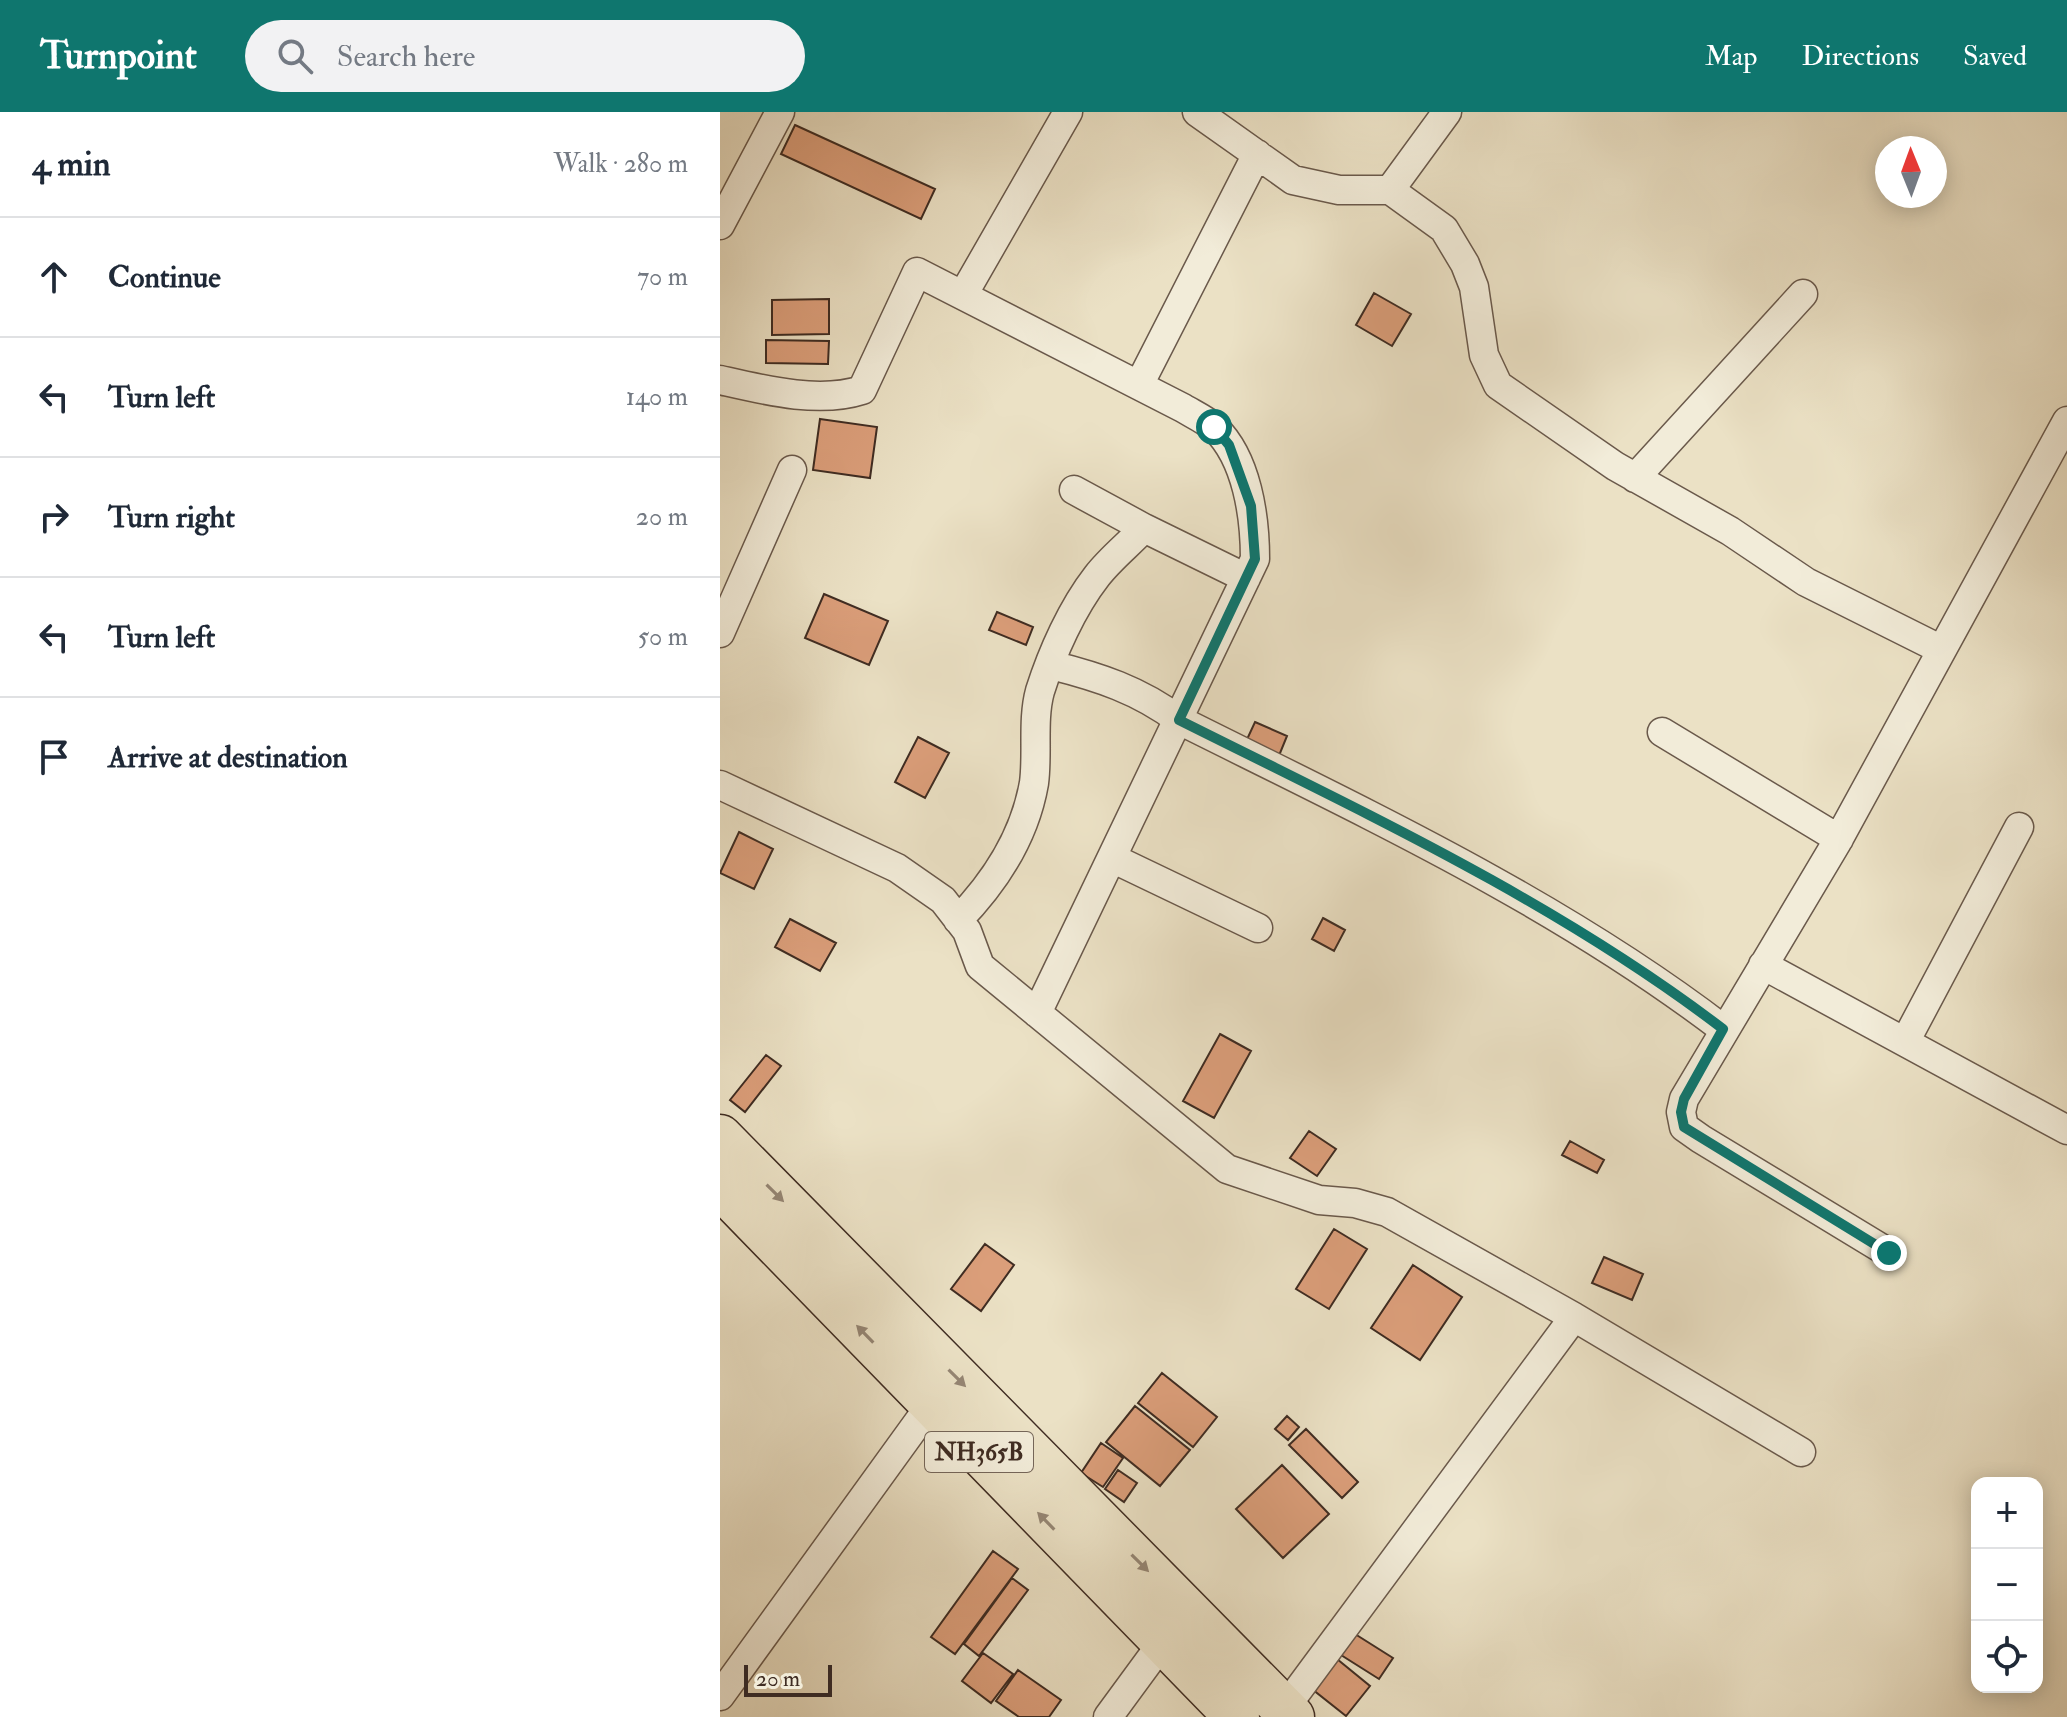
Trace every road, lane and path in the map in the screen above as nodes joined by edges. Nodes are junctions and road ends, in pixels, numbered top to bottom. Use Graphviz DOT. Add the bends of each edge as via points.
graph roads {
  1 [pos="780,112"];
  2 [pos="1068,112"];
  3 [pos="1197,112"];
  4 [pos="1447,112"];
  5 [pos="1257,154"];
  6 [pos="1390,190"];
  7 [pos="720,225"];
  8 [pos="1803,294"];
  9 [pos="963,295"];
  10 [pos="720,380"];
  11 [pos="1139,385"];
  12 [pos="2067,421"];
  13 [pos="792,470"];
  14 [pos="1635,478"];
  15 [pos="1074,490"];
  16 [pos="1144,528"];
  17 [pos="1246,578"];
  18 [pos="720,633"];
  19 [pos="1940,649"];
  20 [pos="1051,665"];
  21 [pos="1179,720"];
  22 [pos="1662,732"];
  23 [pos="720,785"];
  24 [pos="2019,827"];
  25 [pos="1839,839"];
  26 [pos="1114,859"];
  27 [pos="958,920"];
  28 [pos="1258,928"];
  29 [pos="1763,965"];
  30 [pos="1037,1013"];
  31 [pos="1723,1029"];
  32 [pos="1905,1042"];
  33 [pos="2067,1130"];
  34 [pos="720,1137"];
  35 [pos="720,1186"];
  36 [pos="1889,1253"];
  37 [pos="1574,1317"];
  38 [pos="932,1403"];
  39 [pos="1801,1452"];
  40 [pos="1163,1642"];
  41 [pos="720,1696"];
  42 [pos="1288,1713"];
  43 [pos="1108,1717"];
  44 [pos="1237,1717"];
  1 -- 7 [label="street"];
  2 -- 9 [label="street"];
  3 -- 5 [label="street"];
  4 -- 6 [label="street"];
  5 -- 6 [label="street" via="1293,180 1339,190"];
  5 -- 11 [label="street"];
  6 -- 14 [label="street" via="1444,229 1465,264 1474,287 1484,355 1498,385"];
  8 -- 14 [label="street"];
  9 -- 10 [label="street" via="917,272 862,390 802,394"];
  9 -- 11 [label="street"];
  11 -- 17 [label="street" via="1214,427 1229,445 1251,506 1255,559"];
  12 -- 19 [label="street"];
  13 -- 18 [label="street"];
  14 -- 19 [label="street" via="1730,531 1806,582"];
  15 -- 16 [label="street"];
  16 -- 17 [label="street"];
  16 -- 20 [label="street" via="1097,576"];
  17 -- 21 [label="street"];
  19 -- 25 [label="street"];
  20 -- 21 [label="street" via="1107,679"];
  20 -- 27 [label="street" via="1037,706 1033,785 1012,845 984,893"];
  21 -- 26 [label="street"];
  21 -- 31 [label="street" via="1449,854 1658,982"];
  22 -- 25 [label="street"];
  23 -- 27 [label="street" via="897,868 943,900"];
  24 -- 32 [label="street"];
  25 -- 29 [label="street"];
  26 -- 28 [label="street"];
  26 -- 30 [label="street"];
  27 -- 30 [label="street" via="980,966"];
  29 -- 31 [label="street"];
  29 -- 32 [label="street"];
  30 -- 37 [label="street" via="1227,1169 1319,1200 1387,1212"];
  31 -- 36 [label="street" via="1684,1099 1684,1127"];
  32 -- 33 [label="street"];
  34 -- 42 [label="highway, one-way"];
  38 -- 35 [label="highway, NH365B, one-way"];
  37 -- 39 [label="street"];
  37 -- 42 [label="street"];
  40 -- 38 [label="highway, NH365B, one-way"];
  38 -- 41 [label="street"];
  40 -- 43 [label="street"];
  40 -- 44 [label="highway, NH365B"];
}
